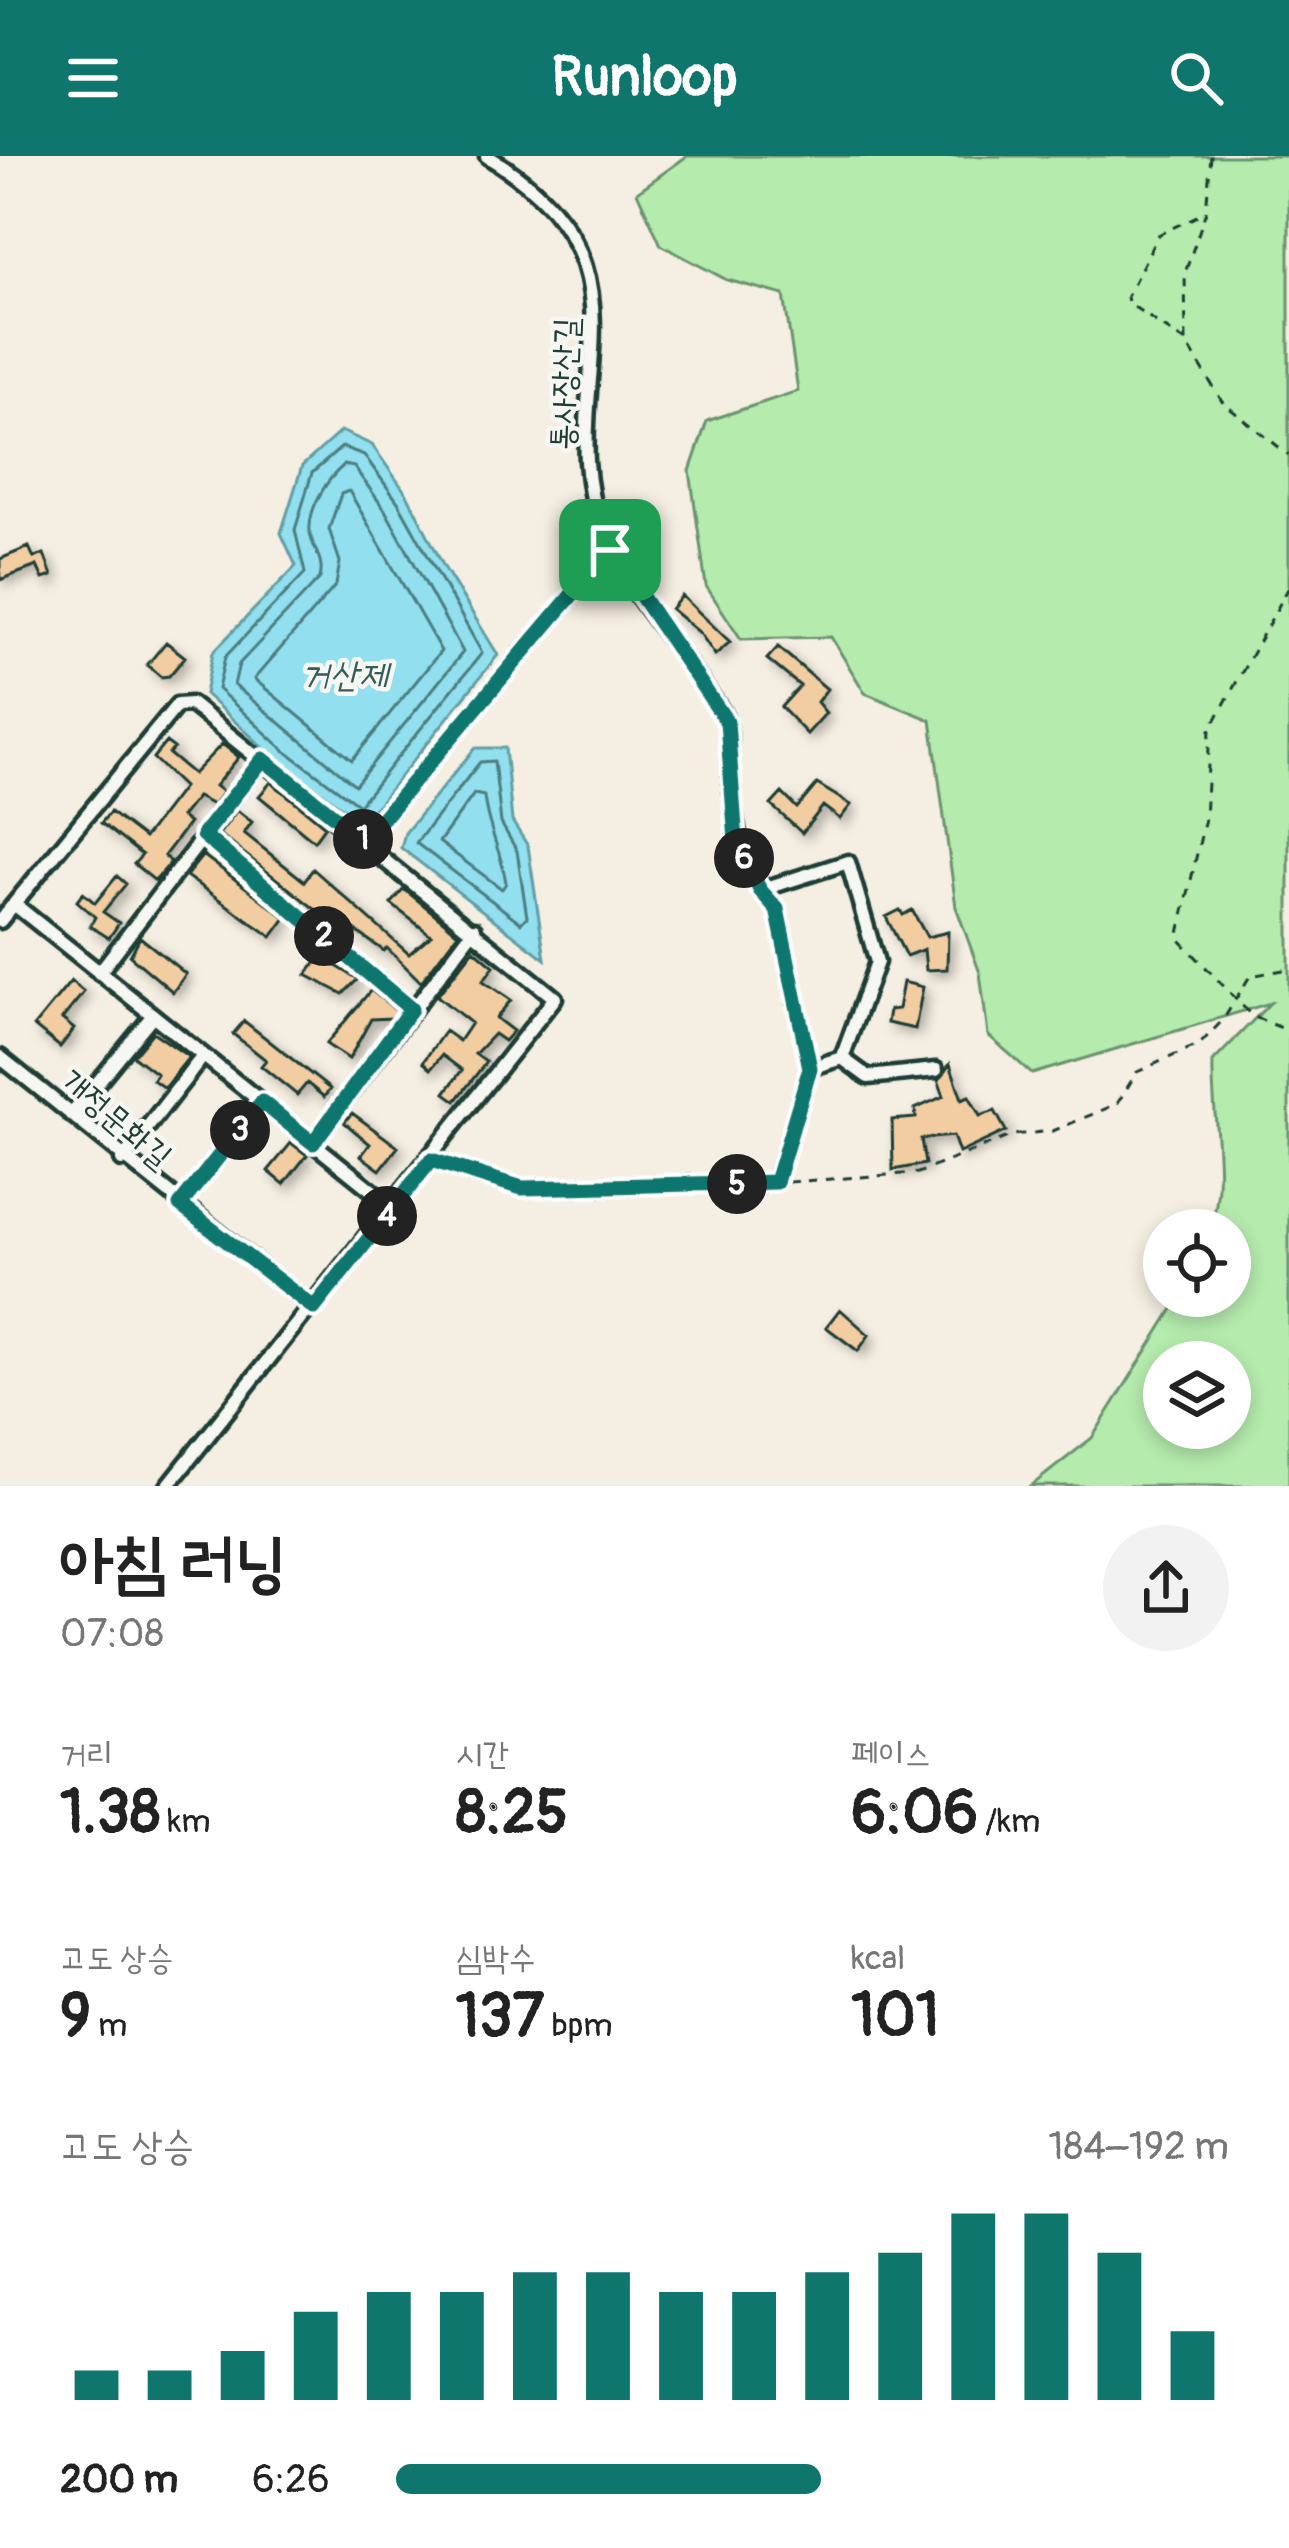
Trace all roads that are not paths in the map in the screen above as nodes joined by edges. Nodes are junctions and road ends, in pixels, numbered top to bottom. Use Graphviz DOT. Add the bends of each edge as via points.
graph roads {
  1 [pos="488,156"];
  2 [pos="610,550"];
  3 [pos="263,759"];
  4 [pos="203,835"];
  5 [pos="364,840"];
  6 [pos="760,890"];
  7 [pos="14,904"];
  8 [pos="0,921"];
  9 [pos="474,929"];
  10 [pos="99,973"];
  11 [pos="411,1009"];
  12 [pos="153,1016"];
  13 [pos="203,1056"];
  14 [pos="842,1058"];
  15 [pos="2,1060"];
  16 [pos="810,1068"];
  17 [pos="936,1070"];
  18 [pos="262,1102"];
  19 [pos="71,1115"];
  20 [pos="313,1143"];
  21 [pos="122,1160"];
  22 [pos="431,1160"];
  23 [pos="180,1205"];
  24 [pos="394,1208"];
  25 [pos="314,1308"];
  26 [pos="168,1486"];
  1 -- 2 [label="street, 통사장산길" via="524,178 568,225 592,290 596,341 586,442 592,501"];
  2 -- 5 [label="street"];
  2 -- 6 [label="street, 통사장산길" via="727,722 736,841"];
  3 -- 4 [label="street"];
  3 -- 5 [label="street"];
  3 -- 7 [label="street" via="191,704 177,705"];
  4 -- 10 [label="street"];
  4 -- 11 [label="street"];
  5 -- 9 [label="street"];
  6 -- 14 [label="street" via="848,862 877,962"];
  6 -- 16 [label="street, 통사장산길" via="777,909"];
  7 -- 8 [label="street"];
  7 -- 10 [label="street"];
  9 -- 11 [label="street"];
  9 -- 22 [label="street" via="555,998"];
  10 -- 12 [label="street"];
  11 -- 20 [label="street"];
  12 -- 13 [label="street"];
  12 -- 19 [label="street"];
  13 -- 18 [label="street"];
  13 -- 21 [label="street"];
  14 -- 16 [label="street"];
  14 -- 17 [label="street" via="868,1077"];
  15 -- 19 [label="street, 개정문화길"];
  16 -- 22 [label="street, 통사장산길" via="776,1182 522,1188"];
  18 -- 20 [label="street"];
  18 -- 23 [label="street"];
  19 -- 21 [label="street, 개정문화길"];
  20 -- 24 [label="street"];
  21 -- 23 [label="street, 개정문화길"];
  22 -- 24 [label="street"];
  23 -- 25 [label="street, 개정문화길"];
  24 -- 25 [label="street"];
  25 -- 26 [label="street"];
}
